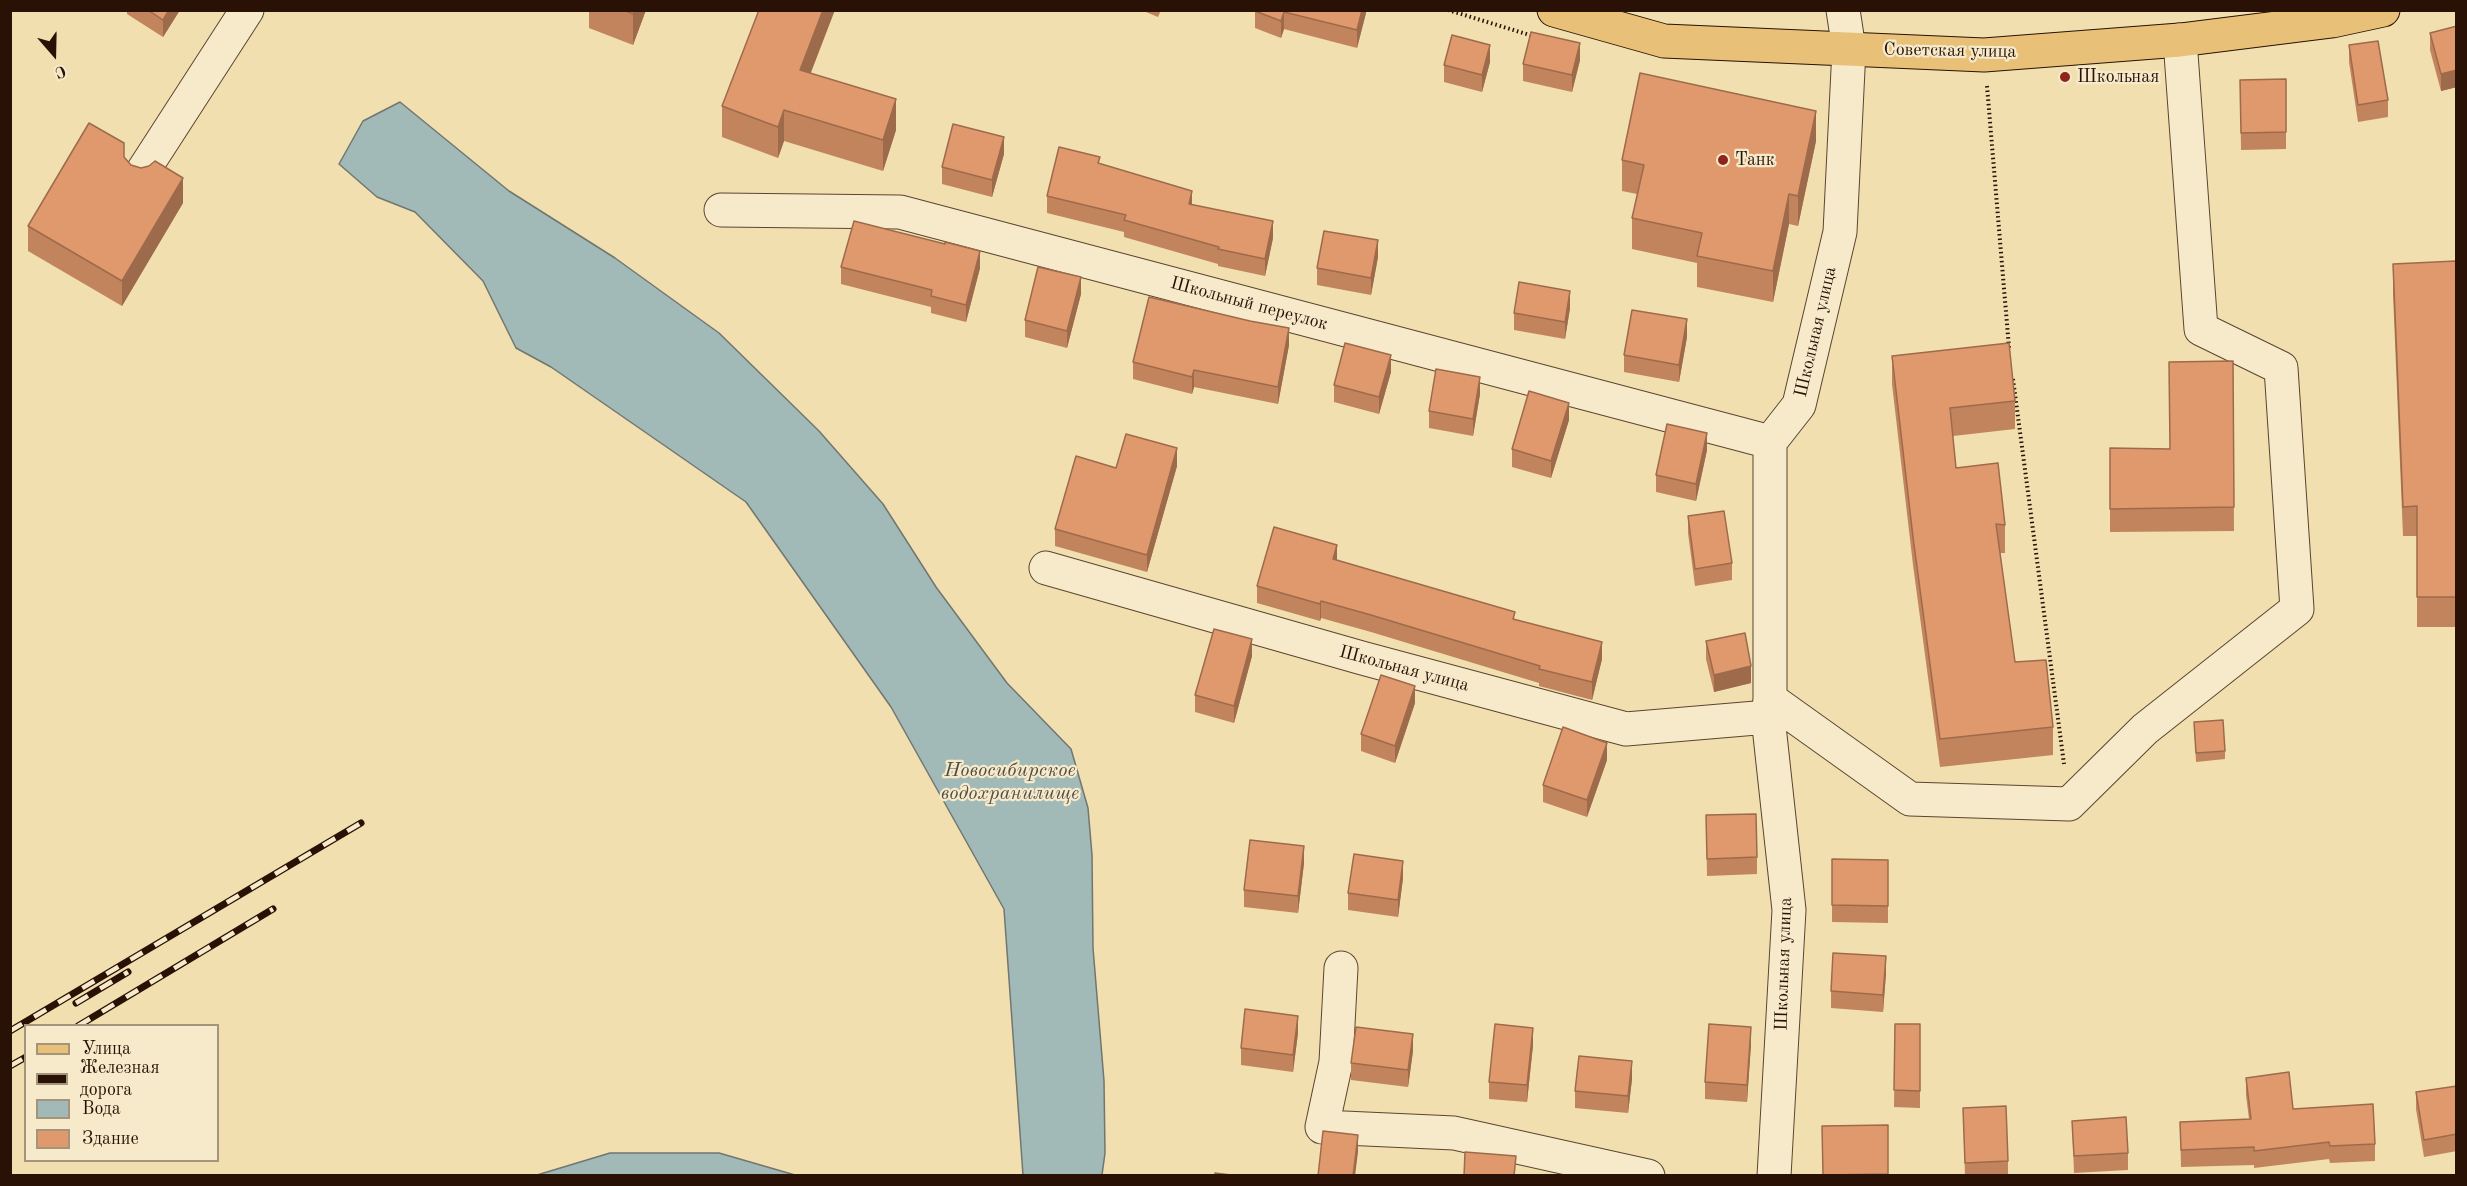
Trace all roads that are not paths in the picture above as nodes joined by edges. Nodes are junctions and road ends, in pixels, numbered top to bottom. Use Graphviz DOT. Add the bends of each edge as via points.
graph roads {
  1 [pos="247,10"];
  2 [pos="1554,10"];
  3 [pos="1843,10"];
  4 [pos="2383,10"];
  5 [pos="2332,16"];
  6 [pos="2180,40"];
  7 [pos="1849,49"];
  8 [pos="141,174"];
  9 [pos="722,210"];
  10 [pos="1770,442"];
  11 [pos="1046,568"];
  12 [pos="1769,708"];
  13 [pos="1341,968"];
  14 [pos="1647,1176"];
  15 [pos="1774,1176"];
  1 -- 8 [label="street"];
  2 -- 7 [label="main road, Советская улица" via="1664,41"];
  3 -- 7 [label="street, Школьная улица"];
  4 -- 5 [label="main road, Советская улица"];
  5 -- 6 [label="main road, Советская улица"];
  6 -- 7 [label="main road, Советская улица" via="1984,56"];
  6 -- 12 [label="street" via="2201,329 2281,368 2297,609 2145,729 2069,804 1910,799"];
  7 -- 10 [label="street, Школьная улица" via="1840,232 1799,405"];
  9 -- 10 [label="street, Школьный переулок" via="900,212"];
  10 -- 12 [label="street, Школьная улица"];
  11 -- 12 [label="street, Школьная улица" via="1626,729"];
  12 -- 15 [label="street, Школьная улица" via="1789,910"];
  13 -- 14 [label="street" via="1336,1062 1322,1128 1454,1133"];
}
